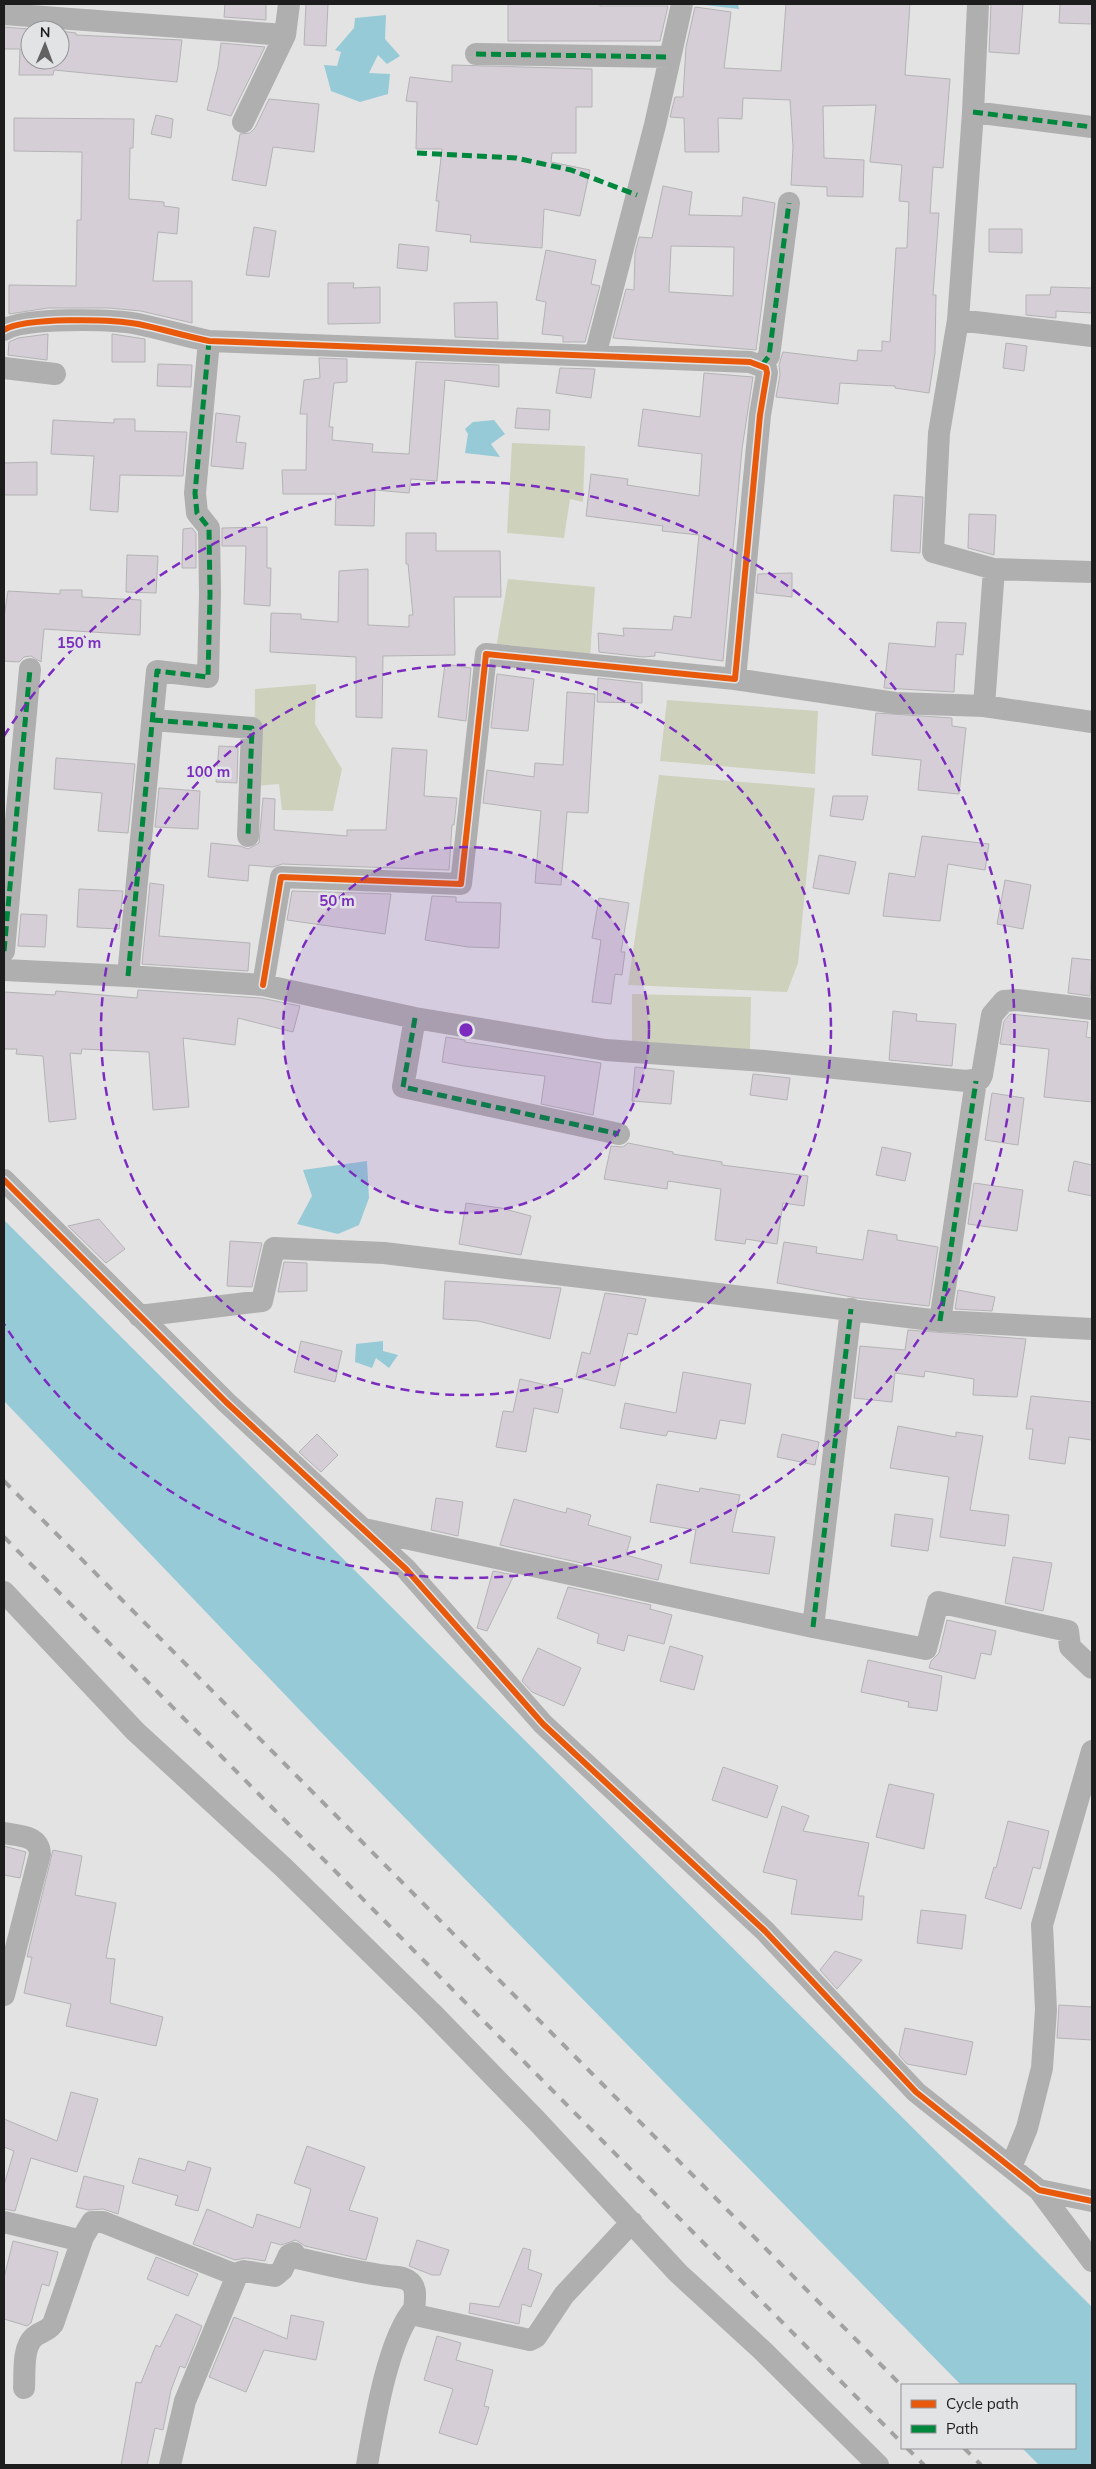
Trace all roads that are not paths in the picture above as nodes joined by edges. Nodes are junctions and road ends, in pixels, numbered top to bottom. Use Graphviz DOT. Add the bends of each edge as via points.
graph roads {
  1 [pos="288,4"];
  2 [pos="682,4"];
  3 [pos="978,4"];
  4 [pos="4,14"];
  5 [pos="285,35"];
  6 [pos="476,54"];
  7 [pos="670,57"];
  8 [pos="973,112"];
  9 [pos="243,122"];
  10 [pos="1092,127"];
  11 [pos="789,203"];
  12 [pos="958,320"];
  13 [pos="4,330"];
  14 [pos="1092,336"];
  15 [pos="209,341"];
  16 [pos="595,356"];
  17 [pos="762,365"];
  18 [pos="4,368"];
  19 [pos="54,374"];
  20 [pos="994,569"];
  21 [pos="1092,572"];
  22 [pos="30,669"];
  23 [pos="735,679"];
  24 [pos="984,706"];
  25 [pos="153,720"];
  26 [pos="1092,722"];
  27 [pos="248,836"];
  28 [pos="4,951"];
  29 [pos="4,970"];
  30 [pos="128,976"];
  31 [pos="263,985"];
  32 [pos="1092,1009"];
  33 [pos="415,1018"];
  34 [pos="976,1081"];
  35 [pos="619,1134"];
  36 [pos="4,1180"];
  37 [pos="851,1309"];
  38 [pos="139,1316"];
  39 [pos="940,1321"];
  40 [pos="1092,1329"];
  41 [pos="364,1529"];
  42 [pos="4,1592"];
  43 [pos="813,1627"];
  44 [pos="1092,1668"];
  45 [pos="1092,1751"];
  46 [pos="4,1833"];
  47 [pos="4,1995"];
  48 [pos="1010,2167"];
  49 [pos="1039,2190"];
  50 [pos="1092,2201"];
  51 [pos="4,2222"];
  52 [pos="632,2222"];
  53 [pos="83,2237"];
  54 [pos="1092,2261"];
  55 [pos="236,2275"];
  56 [pos="414,2309"];
  57 [pos="24,2388"];
  58 [pos="170,2465"];
  59 [pos="367,2465"];
  60 [pos="878,2465"];
  1 -- 5 [label="street"];
  2 -- 7 [label="street"];
  3 -- 8 [label="street"];
  4 -- 5 [label="street"];
  5 -- 9 [label="street"];
  6 -- 7 [label="street"];
  7 -- 16 [label="street"];
  8 -- 10 [label="street"];
  8 -- 12 [label="street"];
  11 -- 17 [label="street" via="769,356"];
  12 -- 14 [label="street"];
  12 -- 20 [label="street" via="938,433 934,552"];
  13 -- 15 [label="street" via="28,322 108,322 136,324"];
  15 -- 16 [label="street"];
  15 -- 25 [label="street" via="195,493 197,513 209,528 208,677 157,671"];
  16 -- 17 [label="street"];
  17 -- 23 [label="street" via="767,373 760,415"];
  18 -- 19 [label="street"];
  20 -- 21 [label="street"];
  20 -- 24 [label="street"];
  22 -- 28 [label="street"];
  23 -- 24 [label="street" via="896,703"];
  23 -- 31 [label="street" via="486,654 461,884 282,877"];
  24 -- 26 [label="street"];
  25 -- 27 [label="street" via="252,728"];
  25 -- 30 [label="street"];
  29 -- 30 [label="street"];
  30 -- 31 [label="street"];
  31 -- 33 [label="street"];
  32 -- 34 [label="street" via="1017,1000 1004,1002 992,1015 986,1063"];
  33 -- 34 [label="street" via="606,1050"];
  33 -- 35 [label="street" via="403,1087"];
  34 -- 39 [label="street"];
  36 -- 38 [label="street"];
  37 -- 38 [label="street" via="384,1253 274,1248 262,1301"];
  37 -- 39 [label="street"];
  37 -- 43 [label="street"];
  38 -- 41 [label="street" via="226,1402"];
  39 -- 40 [label="street"];
  41 -- 43 [label="street"];
  41 -- 48 [label="street" via="406,1570 543,1724 765,1931 916,2092"];
  42 -- 52 [label="street" via="135,1731 283,1867 431,2012"];
  43 -- 44 [label="street" via="926,1649 938,1602 1068,1631 1070,1647"];
  45 -- 48 [label="street" via="1042,1925 1046,2010 1042,2068 1027,2128"];
  46 -- 47 [label="street" via="35,1840 40,1846 40,1854"];
  48 -- 49 [label="street"];
  49 -- 50 [label="street"];
  49 -- 54 [label="street"];
  51 -- 53 [label="street" via="74,2240"];
  52 -- 56 [label="street" via="564,2295 536,2337 530,2340 420,2316"];
  52 -- 60 [label="street" via="678,2273 763,2351"];
  53 -- 55 [label="street" via="92,2222 104,2222"];
  53 -- 57 [label="street" via="53,2324 48,2331 34,2336 29,2342"];
  55 -- 56 [label="street" via="244,2271 276,2276 289,2255 294,2253 297,2258 349,2271 402,2277 410,2281 415,2294"];
  55 -- 58 [label="street" via="184,2401"];
  56 -- 59 [label="street" via="398,2333"];
}
